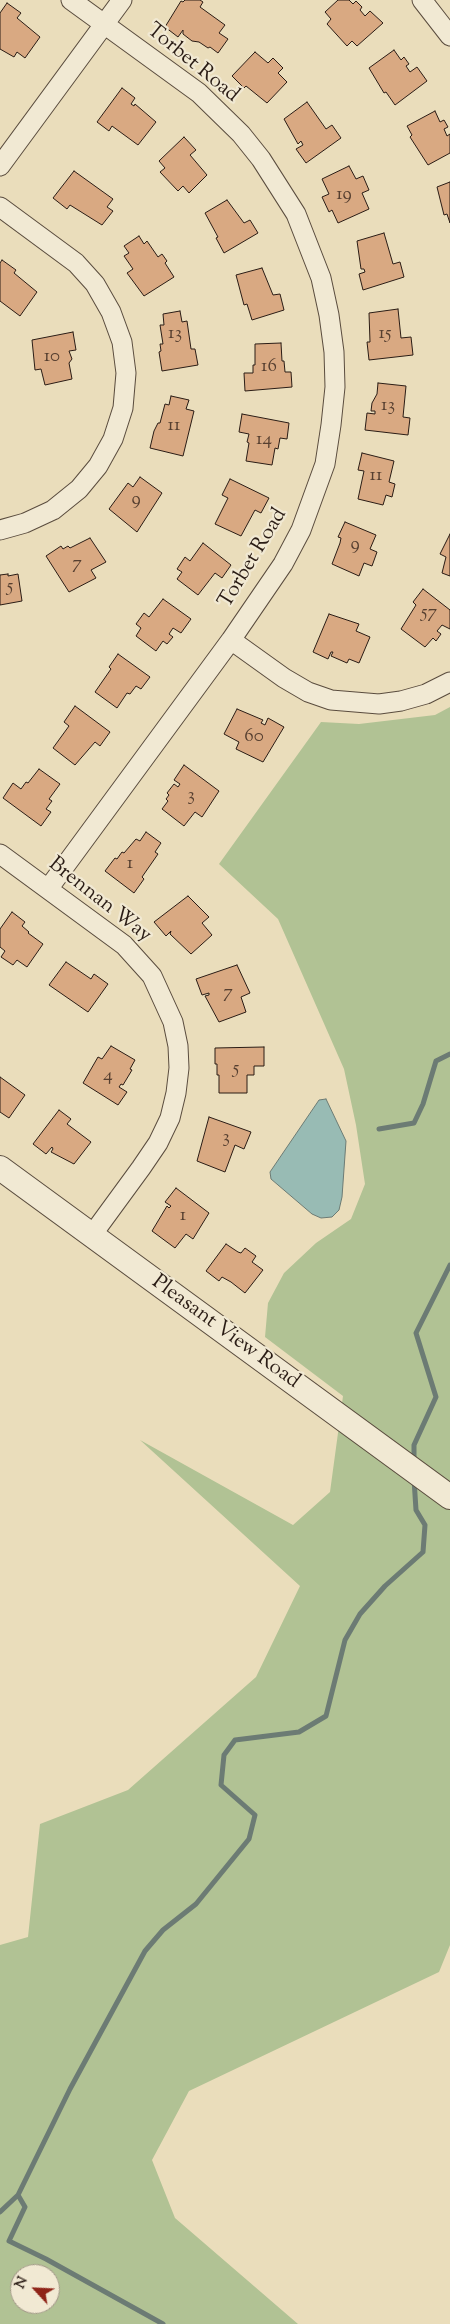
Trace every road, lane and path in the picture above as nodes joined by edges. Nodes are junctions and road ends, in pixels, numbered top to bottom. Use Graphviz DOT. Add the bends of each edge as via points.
graph roads {
  1 [pos="71,0"];
  2 [pos="122,0"];
  3 [pos="422,0"];
  4 [pos="104,24"];
  5 [pos="450,36"];
  6 [pos="0,166"];
  7 [pos="0,207"];
  8 [pos="0,530"];
  9 [pos="231,640"];
  10 [pos="450,682"];
  11 [pos="0,854"];
  12 [pos="48,889"];
  13 [pos="0,1168"];
  14 [pos="92,1235"];
  15 [pos="442,1492"];
  1 -- 4 [label="street, Torbet Road"];
  2 -- 4 [label="street"];
  3 -- 5 [label="street"];
  4 -- 6 [label="street"];
  4 -- 9 [label="street, Torbet Road" via="199,93 241,134 261,159 296,214 320,278 329,315 334,387 330,435 315,496 283,564"];
  7 -- 8 [label="street" via="76,263 95,284 111,312 122,342 126,373 123,408 113,439 98,466 79,489 53,510"];
  9 -- 10 [label="street" via="284,678 308,692 331,700 379,704 401,701 426,694"];
  9 -- 12 [label="street, Torbet Road"];
  11 -- 12 [label="street, Brennan Way"];
  12 -- 14 [label="street, Brennan Way" via="124,945 139,960 163,997 178,1046 176,1093 170,1118 158,1143"];
  13 -- 14 [label="street, Pleasant View Road"];
  14 -- 15 [label="street, Pleasant View Road"];
}
